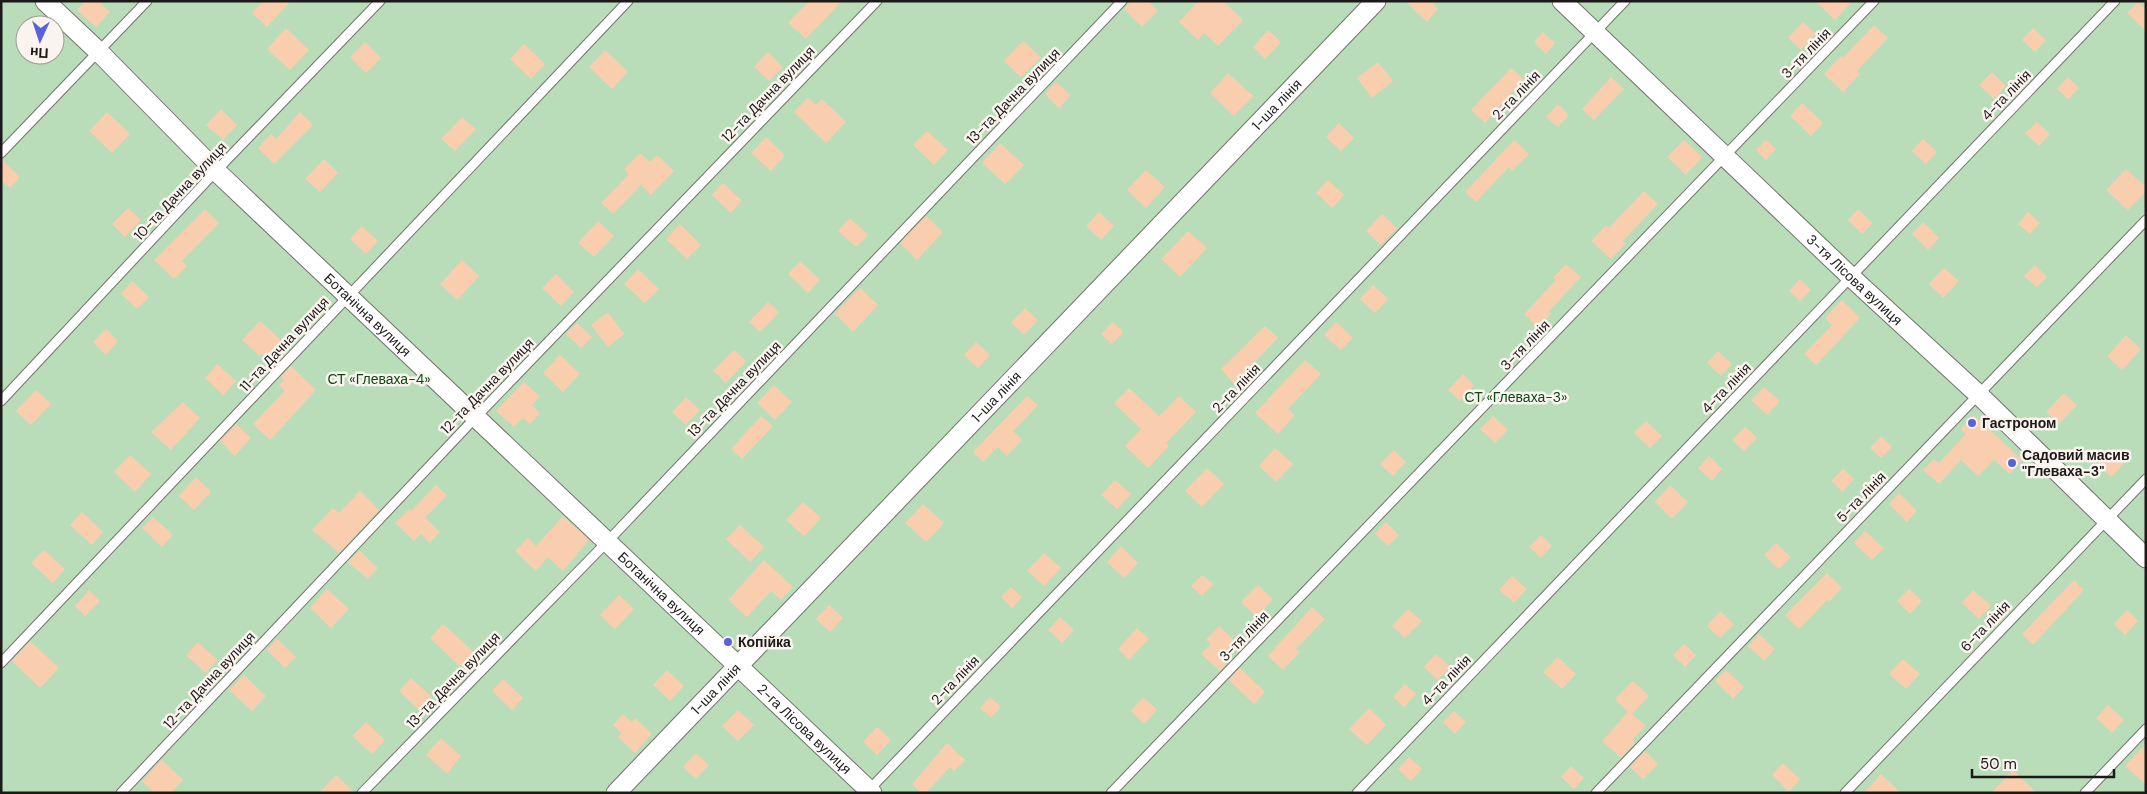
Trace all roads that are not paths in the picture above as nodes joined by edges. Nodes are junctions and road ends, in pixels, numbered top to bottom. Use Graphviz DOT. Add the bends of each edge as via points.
graph roads {
  1 [pos="45,1"];
  2 [pos="147,1"];
  3 [pos="380,1"];
  4 [pos="628,1"];
  5 [pos="877,1"];
  6 [pos="1122,1"];
  7 [pos="1376,1"];
  8 [pos="1562,1"];
  9 [pos="1625,1"];
  10 [pos="1874,1"];
  11 [pos="2114,1"];
  12 [pos="1594,33"];
  13 [pos="99,52"];
  14 [pos="1,153"];
  15 [pos="1725,157"];
  16 [pos="216,171"];
  17 [pos="2146,220"];
  18 [pos="1851,278"];
  19 [pos="349,295"];
  20 [pos="1979,394"];
  21 [pos="1,401"];
  22 [pos="475,418"];
  23 [pos="2146,479"];
  24 [pos="2107,520"];
  25 [pos="607,542"];
  26 [pos="2146,558"];
  27 [pos="1,663"];
  28 [pos="737,666"];
  29 [pos="2146,729"];
  30 [pos="869,792"];
  31 [pos="121,793"];
  32 [pos="362,793"];
  33 [pos="616,793"];
  34 [pos="1111,793"];
  35 [pos="1357,793"];
  36 [pos="1596,793"];
  37 [pos="1845,793"];
  38 [pos="2085,793"];
  1 -- 13 [label="street, Ботанічна вулиця"];
  2 -- 13 [label="lane"];
  3 -- 16 [label="lane, 10-та Дачна вулиця"];
  4 -- 19 [label="lane, 11-та Дачна вулиця"];
  5 -- 22 [label="lane, 12-та Дачна вулиця"];
  6 -- 25 [label="lane, 13-та Дачна вулиця"];
  7 -- 28 [label="street, 1-ша лінія"];
  8 -- 12 [label="street, 3-тя Лісова вулиця"];
  9 -- 12 [label="lane, 2-га лінія"];
  10 -- 15 [label="lane, 3-тя лінія"];
  11 -- 18 [label="lane, 4-та лінія"];
  12 -- 15 [label="street, 3-тя Лісова вулиця"];
  12 -- 30 [label="lane, 2-га лінія"];
  13 -- 14 [label="lane"];
  13 -- 16 [label="street, Ботанічна вулиця"];
  15 -- 18 [label="street, 3-тя Лісова вулиця"];
  15 -- 34 [label="lane, 3-тя лінія"];
  16 -- 19 [label="street, Ботанічна вулиця"];
  16 -- 21 [label="lane, 10-та Дачна вулиця"];
  17 -- 20 [label="lane, 5-та лінія"];
  18 -- 20 [label="street, 3-тя Лісова вулиця"];
  18 -- 35 [label="lane, 4-та лінія"];
  19 -- 22 [label="street, Ботанічна вулиця"];
  19 -- 27 [label="lane, 11-та Дачна вулиця"];
  20 -- 24 [label="street, 3-тя Лісова вулиця"];
  20 -- 36 [label="lane, 5-та лінія"];
  22 -- 25 [label="street, Ботанічна вулиця"];
  22 -- 31 [label="lane, 12-та Дачна вулиця"];
  23 -- 24 [label="lane, 6-та лінія"];
  24 -- 26 [label="street, 3-тя Лісова вулиця"];
  24 -- 37 [label="lane, 6-та лінія"];
  25 -- 28 [label="street, Ботанічна вулиця"];
  25 -- 32 [label="lane, 13-та Дачна вулиця"];
  28 -- 30 [label="street, 2-га Лісова вулиця"];
  28 -- 33 [label="street, 1-ша лінія"];
  29 -- 38 [label="lane"];
}
